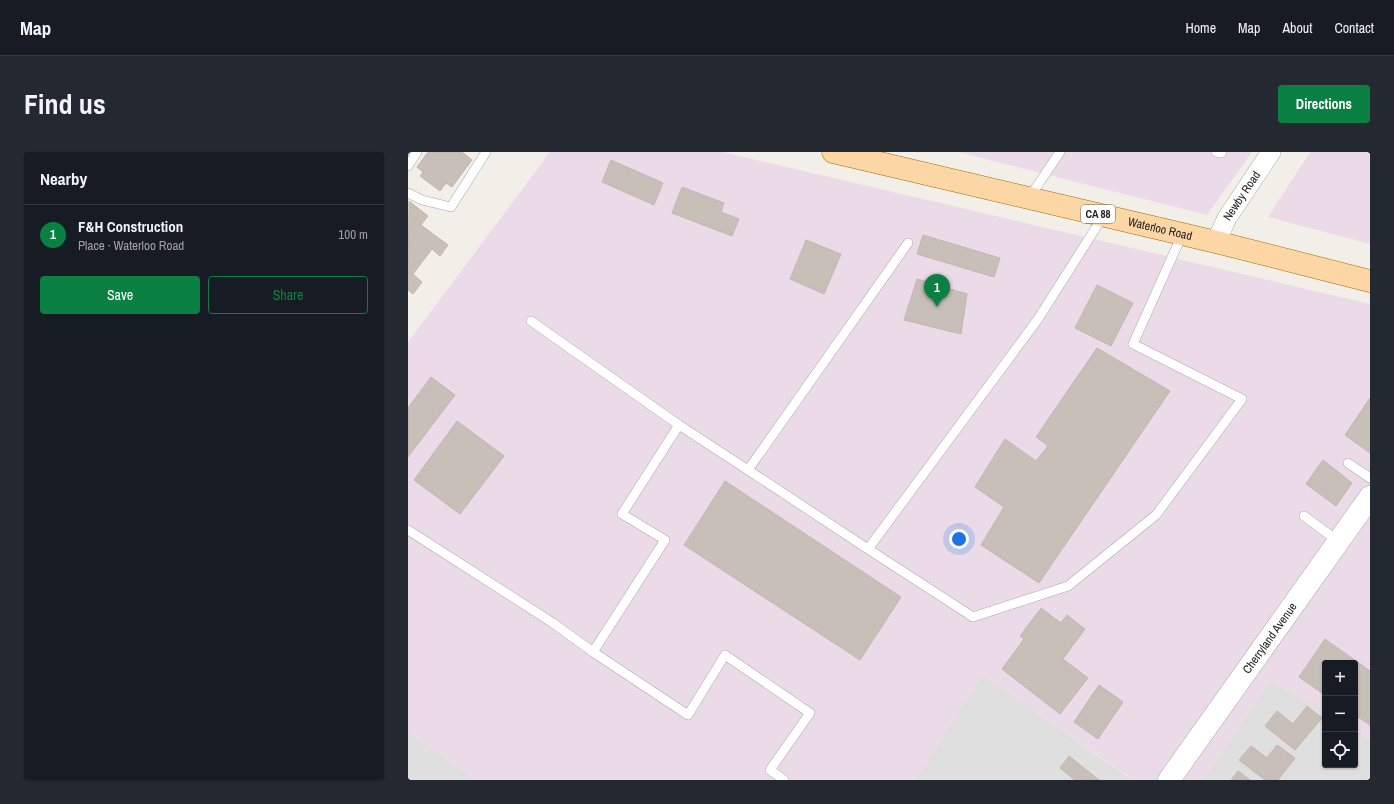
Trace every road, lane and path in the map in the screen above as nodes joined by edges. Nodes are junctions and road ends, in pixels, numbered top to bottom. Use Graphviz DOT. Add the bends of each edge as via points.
graph roads {
  1 [pos="417,152"];
  2 [pos="486,152"];
  3 [pos="833,152"];
  4 [pos="1060,152"];
  5 [pos="1216,152"];
  6 [pos="1222,152"];
  7 [pos="1271,152"];
  8 [pos="408,166"];
  9 [pos="408,193"];
  10 [pos="1029,198"];
  11 [pos="1104,215"];
  12 [pos="1182,235"];
  13 [pos="1216,242"];
  14 [pos="908,243"];
  15 [pos="1370,282"];
  16 [pos="531,321"];
  17 [pos="679,425"];
  18 [pos="1348,462"];
  19 [pos="748,470"];
  20 [pos="1370,478"];
  21 [pos="1367,506"];
  22 [pos="1304,516"];
  23 [pos="408,530"];
  24 [pos="1338,541"];
  25 [pos="868,549"];
  26 [pos="594,652"];
  27 [pos="784,780"];
  28 [pos="1169,780"];
  1 -- 8 [label="lane"];
  2 -- 9 [label="lane" via="451,206 422,200"];
  3 -- 10 [label="main road, Waterloo Road / CA 88"];
  4 -- 10 [label="lane"];
  5 -- 6 [label="lane"];
  7 -- 13 [label="street, Newby Road" via="1227,218"];
  10 -- 11 [label="main road, Waterloo Road / CA 88"];
  11 -- 12 [label="main road, Waterloo Road / CA 88"];
  11 -- 25 [label="lane" via="1038,319"];
  12 -- 13 [label="main road, Waterloo Road / CA 88"];
  12 -- 25 [label="lane" via="1133,344 1242,399 1156,515 1068,586 973,616"];
  13 -- 15 [label="main road, Waterloo Road / CA 88"];
  14 -- 19 [label="lane"];
  16 -- 17 [label="lane"];
  17 -- 19 [label="lane"];
  17 -- 26 [label="lane" via="622,514 666,540"];
  18 -- 20 [label="lane"];
  19 -- 25 [label="lane"];
  21 -- 24 [label="street, Cherryland Avenue"];
  22 -- 24 [label="lane"];
  23 -- 26 [label="lane"];
  24 -- 28 [label="street, Cherryland Avenue"];
  26 -- 27 [label="lane" via="688,716 725,655 810,713 770,770"];
}
